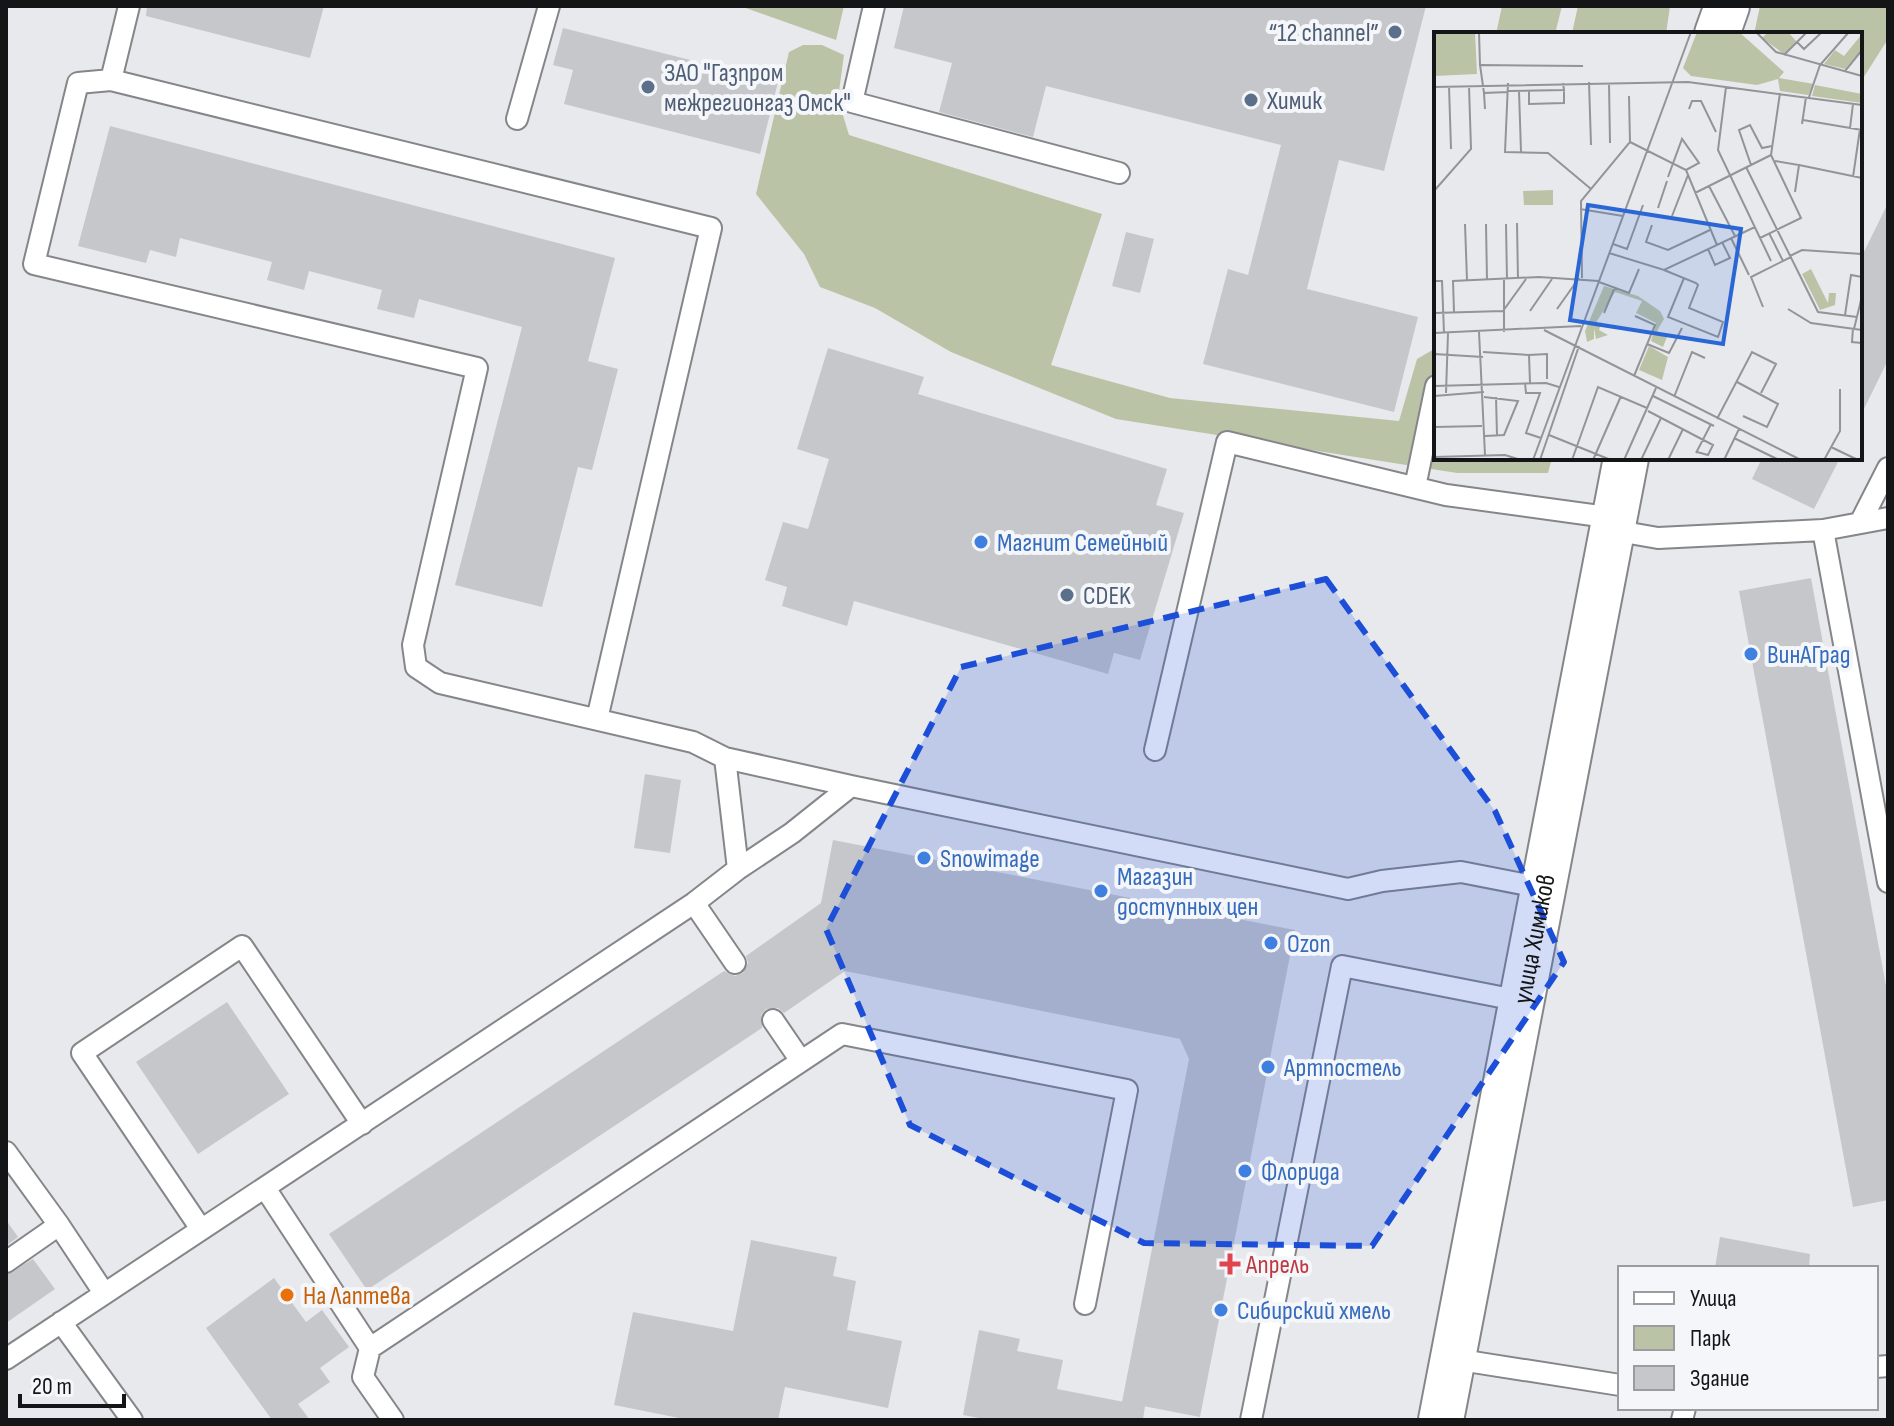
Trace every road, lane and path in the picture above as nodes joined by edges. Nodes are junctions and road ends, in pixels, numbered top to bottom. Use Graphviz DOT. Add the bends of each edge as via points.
graph roads {
  1 [pos="129,6"];
  2 [pos="549,6"];
  3 [pos="874,6"];
  4 [pos="1712,6"];
  5 [pos="1727,6"];
  6 [pos="1710,32"];
  7 [pos="1718,32"];
  8 [pos="111,80"];
  9 [pos="517,119"];
  10 [pos="1119,173"];
  11 [pos="1434,396"];
  12 [pos="1626,460"];
  13 [pos="1888,468"];
  14 [pos="1415,487"];
  15 [pos="1888,518"];
  16 [pos="1860,523"];
  17 [pos="1613,524"];
  18 [pos="1823,530"];
  19 [pos="597,719"];
  20 [pos="1155,750"];
  21 [pos="725,758"];
  22 [pos="851,786"];
  23 [pos="738,869"];
  24 [pos="1888,882"];
  25 [pos="1543,888"];
  26 [pos="694,903"];
  27 [pos="735,963"];
  28 [pos="1521,1001"];
  29 [pos="773,1020"];
  30 [pos="801,1061"];
  31 [pos="362,1124"];
  32 [pos="6,1152"];
  33 [pos="265,1188"];
  34 [pos="59,1225"];
  35 [pos="201,1229"];
  36 [pos="6,1262"];
  37 [pos="104,1293"];
  38 [pos="1085,1304"];
  39 [pos="61,1322"];
  40 [pos="370,1348"];
  41 [pos="6,1359"];
  42 [pos="1454,1359"];
  43 [pos="1618,1385"];
  44 [pos="132,1420"];
  45 [pos="393,1420"];
  46 [pos="1251,1420"];
  47 [pos="1441,1420"];
  1 -- 8 [label="lane"];
  2 -- 9 [label="lane"];
  3 -- 10 [label="lane" via="852,102"];
  4 -- 6 [label="main road"];
  5 -- 7 [label="main road"];
  8 -- 19 [label="lane" via="711,228"];
  8 -- 19 [label="lane" via="78,83 34,264 477,368 413,645 416,667 440,683"];
  11 -- 14 [label="lane"];
  12 -- 17 [label="main road, улица Химиков"];
  13 -- 16 [label="lane"];
  14 -- 17 [label="lane"];
  14 -- 20 [label="lane" via="1227,442"];
  15 -- 16 [label="lane"];
  16 -- 18 [label="lane"];
  17 -- 18 [label="lane" via="1658,538"];
  17 -- 25 [label="main road, улица Химиков"];
  18 -- 24 [label="lane"];
  19 -- 21 [label="lane" via="693,742"];
  21 -- 22 [label="lane"];
  21 -- 23 [label="lane"];
  22 -- 23 [label="lane"];
  22 -- 25 [label="lane" via="1348,889 1461,872"];
  23 -- 26 [label="lane"];
  25 -- 28 [label="main road, улица Химиков"];
  26 -- 27 [label="lane"];
  26 -- 31 [label="lane"];
  28 -- 42 [label="main road, улица Химиков"];
  28 -- 46 [label="lane" via="1342,966"];
  29 -- 30 [label="lane"];
  30 -- 38 [label="lane" via="842,1034 1127,1090"];
  30 -- 40 [label="lane"];
  31 -- 33 [label="lane"];
  31 -- 35 [label="lane" via="242,946 82,1053"];
  32 -- 34 [label="lane"];
  33 -- 35 [label="lane"];
  33 -- 40 [label="lane"];
  34 -- 36 [label="lane"];
  34 -- 37 [label="lane"];
  35 -- 37 [label="lane"];
  37 -- 39 [label="lane"];
  39 -- 41 [label="lane"];
  39 -- 44 [label="lane"];
  40 -- 45 [label="lane" via="363,1377"];
  42 -- 43 [label="lane"];
  42 -- 47 [label="main road, улица Химиков"];
}
